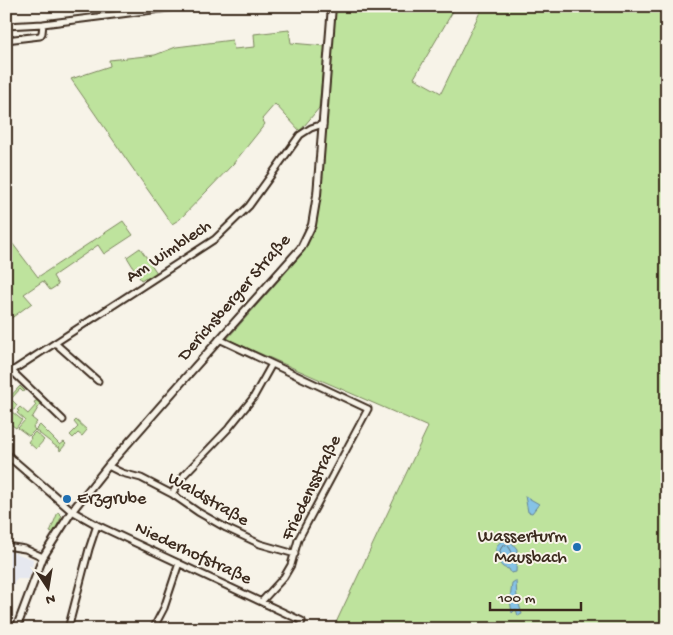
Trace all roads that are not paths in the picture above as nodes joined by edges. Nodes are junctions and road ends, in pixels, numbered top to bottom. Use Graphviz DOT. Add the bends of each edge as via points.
graph roads {
  1 [pos="184,6"];
  2 [pos="332,6"];
  3 [pos="43,24"];
  4 [pos="6,26"];
  5 [pos="6,40"];
  6 [pos="322,124"];
  7 [pos="219,338"];
  8 [pos="55,343"];
  9 [pos="272,364"];
  10 [pos="12,371"];
  11 [pos="6,375"];
  12 [pos="98,381"];
  13 [pos="63,420"];
  14 [pos="6,454"];
  15 [pos="108,466"];
  16 [pos="172,494"];
  17 [pos="72,511"];
  18 [pos="96,525"];
  19 [pos="6,546"];
  20 [pos="295,554"];
  21 [pos="44,557"];
  22 [pos="179,563"];
  23 [pos="262,601"];
  24 [pos="16,629"];
  25 [pos="68,629"];
  26 [pos="153,629"];
  27 [pos="299,629"];
  1 -- 3 [label="street"];
  2 -- 6 [label="street, Derichsberger Straße"];
  3 -- 4 [label="street"];
  3 -- 5 [label="street" via="40,36"];
  6 -- 7 [label="street, Derichsberger Straße" via="315,211 308,236"];
  6 -- 8 [label="street, Am Wimblech" via="300,135 249,206 215,239"];
  7 -- 9 [label="street"];
  7 -- 15 [label="street, Derichsberger Straße"];
  8 -- 10 [label="street, Am Wimblech"];
  8 -- 12 [label="street"];
  9 -- 16 [label="street" via="235,422 184,475"];
  9 -- 20 [label="street, Friedensstraße" via="368,409 298,540"];
  10 -- 11 [label="street, Am Wimblech"];
  10 -- 13 [label="street"];
  14 -- 17 [label="street"];
  15 -- 16 [label="street, Waldstraße"];
  15 -- 17 [label="street, Derichsberger Straße"];
  16 -- 20 [label="street, Waldstraße" via="226,528 260,544"];
  17 -- 18 [label="street, Niederhofstraße"];
  17 -- 21 [label="street, Derichsberger Straße"];
  18 -- 22 [label="street, Niederhofstraße"];
  18 -- 25 [label="street"];
  19 -- 21 [label="street" via="26,549"];
  20 -- 23 [label="street, Friedensstraße" via="284,577"];
  21 -- 24 [label="street, Derichsberger Straße"];
  22 -- 23 [label="street, Niederhofstraße"];
  22 -- 26 [label="street" via="164,608"];
  23 -- 27 [label="street, Niederhofstraße" via="302,621"];
}
